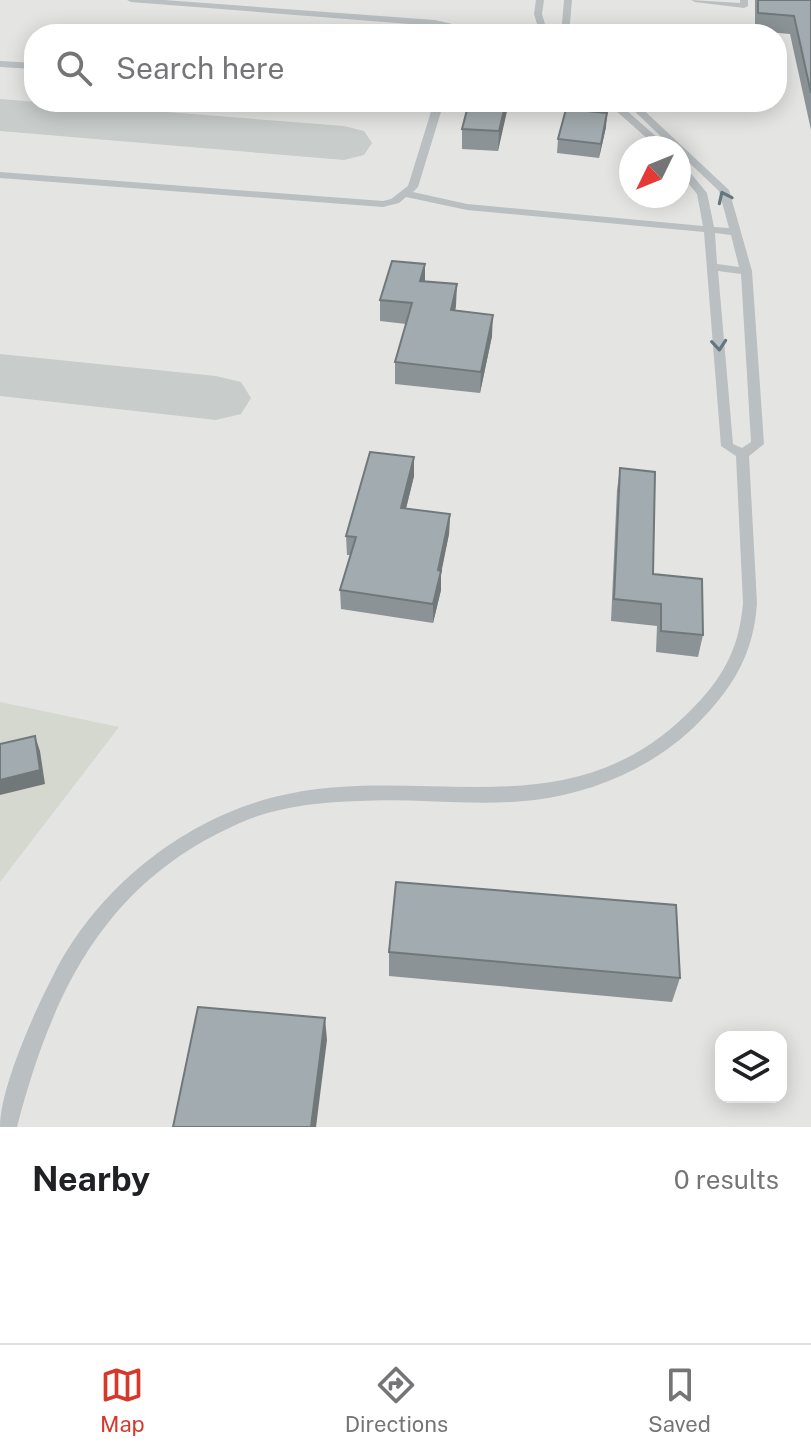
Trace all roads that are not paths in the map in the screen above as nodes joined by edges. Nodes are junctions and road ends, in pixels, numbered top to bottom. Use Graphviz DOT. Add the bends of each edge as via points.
graph roads {
  1 [pos="131,0"];
  2 [pos="540,0"];
  3 [pos="568,0"];
  4 [pos="695,0"];
  5 [pos="744,0"];
  6 [pos="440,24"];
  7 [pos="541,24"];
  8 [pos="566,24"];
  9 [pos="0,64"];
  10 [pos="24,65"];
  11 [pos="436,112"];
  12 [pos="623,112"];
  13 [pos="641,112"];
  14 [pos="650,136"];
  15 [pos="0,175"];
  16 [pos="691,180"];
  17 [pos="406,194"];
  18 [pos="709,229"];
  19 [pos="736,232"];
  20 [pos="713,267"];
  21 [pos="746,271"];
  22 [pos="742,454"];
  23 [pos="7,1127"];
  1 -- 6 [label="lane"];
  2 -- 7 [label="lane"];
  3 -- 8 [label="lane"];
  4 -- 5 [label="lane" via="744,6"];
  9 -- 10 [label="lane"];
  11 -- 17 [label="lane" via="413,187"];
  12 -- 14 [label="lane"];
  19 -- 13 [label="lane, one-way" via="724,190"];
  15 -- 17 [label="lane" via="372,206"];
  16 -- 18 [label="lane" via="702,193"];
  17 -- 18 [label="lane" via="467,207"];
  18 -- 19 [label="lane"];
  18 -- 20 [label="lane"];
  19 -- 21 [label="lane"];
  20 -- 21 [label="lane"];
  20 -- 22 [label="lane, one-way" via="727,446"];
  21 -- 22 [label="lane" via="758,444"];
  22 -- 23 [label="lane" via="746,640 726,679 697,715 631,767 585,785 510,796 307,799 220,823 135,885 67,966 21,1074"];
}
